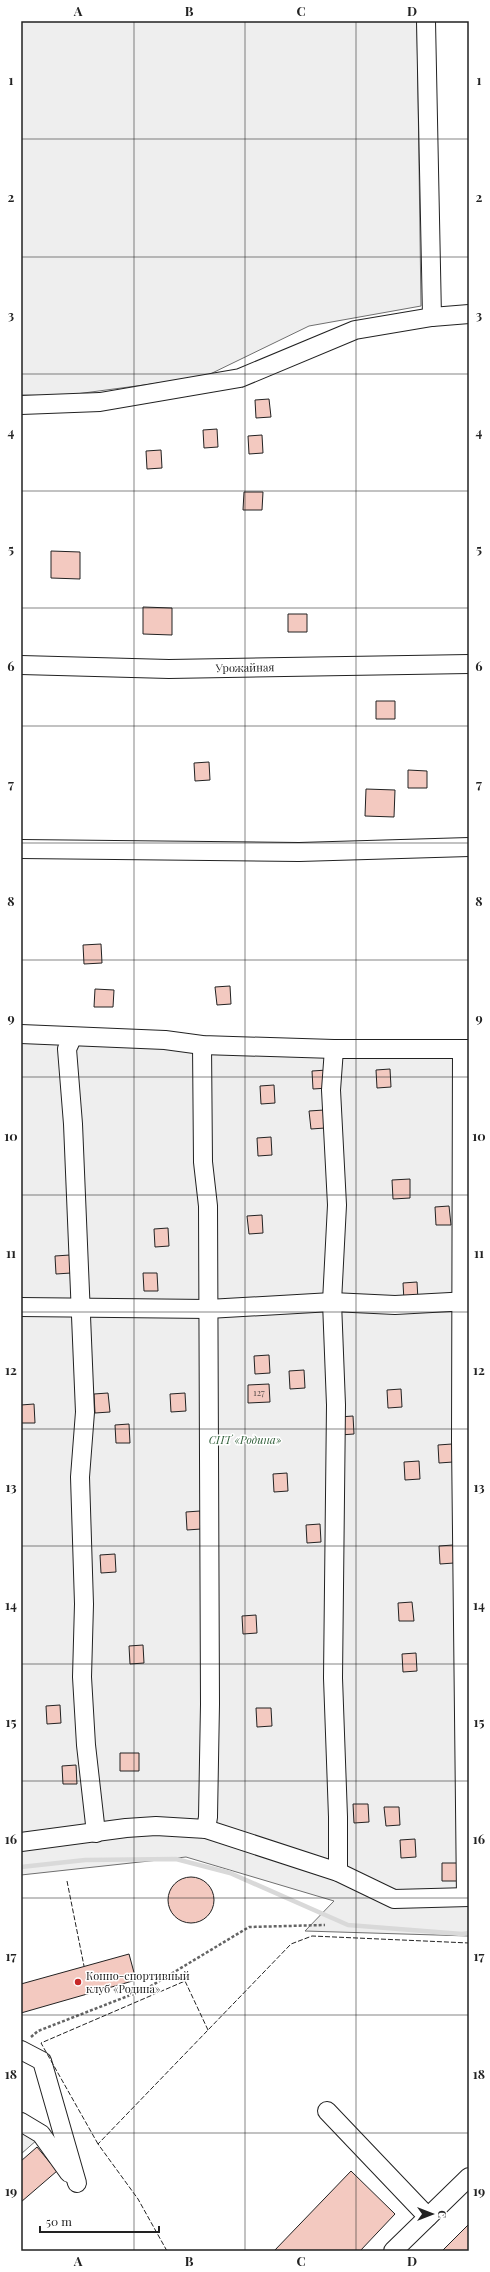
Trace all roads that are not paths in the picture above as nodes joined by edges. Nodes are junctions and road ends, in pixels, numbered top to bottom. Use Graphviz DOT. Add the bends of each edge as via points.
graph roads {
  1 [pos="426,21"];
  2 [pos="469,314"];
  3 [pos="432,317"];
  4 [pos="21,405"];
  5 [pos="469,664"];
  6 [pos="21,665"];
  7 [pos="469,847"];
  8 [pos="21,849"];
  9 [pos="21,1034"];
  10 [pos="72,1038"];
  11 [pos="202,1045"];
  12 [pos="334,1049"];
  13 [pos="465,1049"];
  14 [pos="465,1301"];
  15 [pos="332,1302"];
  16 [pos="21,1307"];
  17 [pos="81,1308"];
  18 [pos="208,1309"];
  19 [pos="206,1829"];
  20 [pos="96,1833"];
  21 [pos="21,1842"];
  22 [pos="338,1872"];
  23 [pos="468,1897"];
  24 [pos="24,2045"];
  25 [pos="327,2111"];
  26 [pos="21,2122"];
  27 [pos="469,2177"];
  28 [pos="428,2217"];
  29 [pos="393,2251"];
  1 -- 3 [label="street"];
  2 -- 3 [label="street"];
  3 -- 4 [label="street" via="355,330 240,378 100,402"];
  5 -- 6 [label="street, Урожайная" via="169,669"];
  7 -- 8 [label="street" via="299,852"];
  9 -- 10 [label="street"];
  10 -- 11 [label="street" via="165,1040"];
  10 -- 17 [label="street" via="67,1049"];
  11 -- 12 [label="street"];
  11 -- 18 [label="street" via="203,1162 208,1206"];
  12 -- 13 [label="street"];
  12 -- 15 [label="street" via="331,1090 338,1205"];
  13 -- 14 [label="street"];
  14 -- 15 [label="street" via="394,1305"];
  14 -- 23 [label="street"];
  15 -- 18 [label="street"];
  15 -- 22 [label="street" via="336,1405 333,1678"];
  16 -- 17 [label="street"];
  17 -- 18 [label="street"];
  17 -- 20 [label="street" via="85,1412 80,1477 84,1604 82,1677 86,1752"];
  18 -- 19 [label="street" via="210,1704"];
  19 -- 20 [label="street" via="156,1826"];
  19 -- 22 [label="street"];
  20 -- 21 [label="street"];
  22 -- 23 [label="street" via="394,1899"];
  24 -- 26 [label="street" via="42,2061 77,2183 41,2134"];
  25 -- 28 [label="street"];
  27 -- 28 [label="street"];
  28 -- 29 [label="street"];
}
